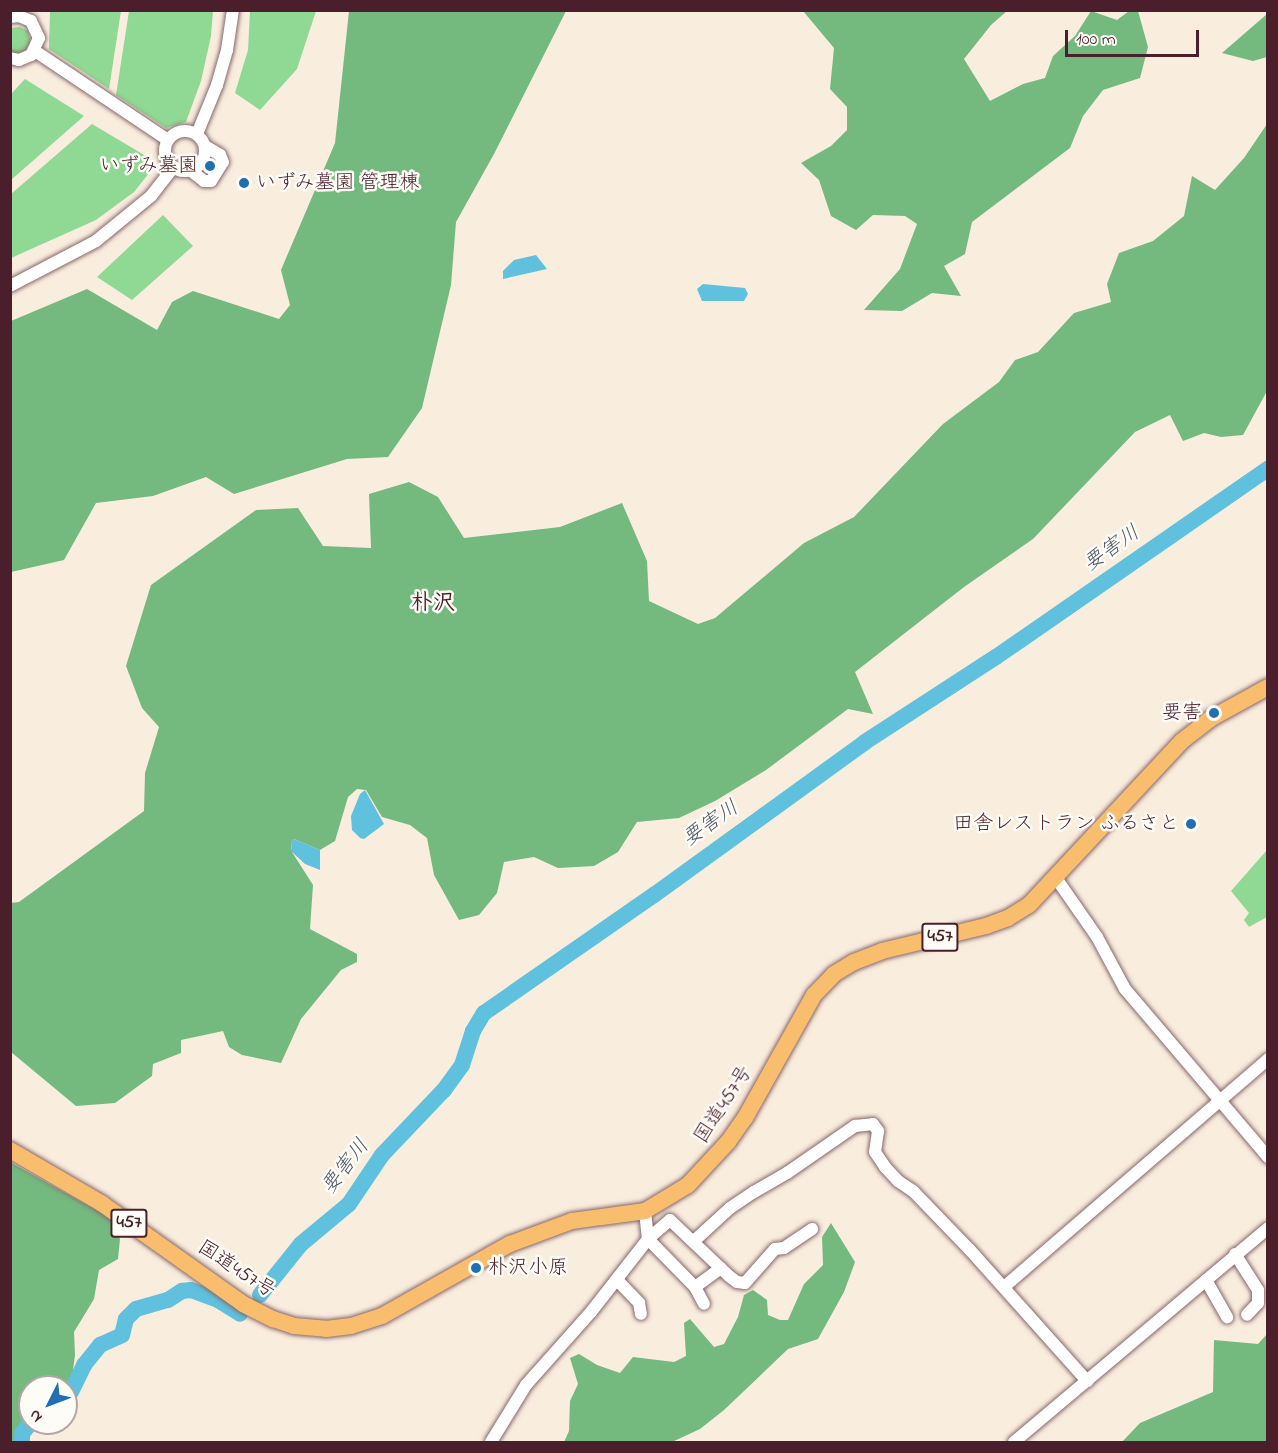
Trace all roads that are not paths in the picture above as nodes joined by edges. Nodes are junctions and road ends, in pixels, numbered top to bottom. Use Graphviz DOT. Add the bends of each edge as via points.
graph roads {
  1 [pos="233,10"];
  2 [pos="26,14"];
  3 [pos="10,18"];
  4 [pos="35,51"];
  5 [pos="10,58"];
  6 [pos="197,134"];
  7 [pos="168,140"];
  8 [pos="205,146"];
  9 [pos="174,167"];
  10 [pos="190,170"];
  11 [pos="10,286"];
  12 [pos="1268,687"];
  13 [pos="1056,878"];
  14 [pos="1268,1059"];
  15 [pos="1220,1100"];
  16 [pos="10,1150"];
  17 [pos="1268,1157"];
  18 [pos="645,1211"];
  19 [pos="1268,1228"];
  20 [pos="812,1229"];
  21 [pos="648,1239"];
  22 [pos="694,1241"];
  23 [pos="1235,1254"];
  24 [pos="722,1268"];
  25 [pos="617,1280"];
  26 [pos="1206,1280"];
  27 [pos="695,1287"];
  28 [pos="1004,1287"];
  29 [pos="704,1304"];
  30 [pos="640,1314"];
  31 [pos="1247,1315"];
  32 [pos="1227,1317"];
  33 [pos="1087,1381"];
  34 [pos="491,1443"];
  35 [pos="1014,1443"];
  1 -- 6 [label="street" via="217,85"];
  2 -- 3 [label="street"];
  2 -- 4 [label="street" via="39,32"];
  4 -- 5 [label="street" via="26,58"];
  4 -- 7 [label="street"];
  6 -- 7 [label="street" via="178,132"];
  6 -- 8 [label="street"];
  7 -- 9 [label="street" via="166,158"];
  8 -- 10 [label="street" via="202,162"];
  8 -- 10 [label="street" via="223,162 211,181 204,181"];
  9 -- 10 [label="street"];
  9 -- 11 [label="street" via="151,196 96,241"];
  12 -- 13 [label="highway, 国道457号 / 457" via="1210,719 1182,741"];
  13 -- 15 [label="street" via="1097,938 1125,989"];
  13 -- 18 [label="highway, 国道457号 / 457" via="1029,905 1008,918 882,951 834,974 814,995 728,1142 688,1185"];
  14 -- 15 [label="street"];
  15 -- 17 [label="street"];
  15 -- 28 [label="street"];
  16 -- 18 [label="highway, 国道457号 / 457" via="101,1203 254,1310 294,1326 326,1329 382,1316 510,1244 541,1231 572,1221"];
  18 -- 21 [label="street"];
  19 -- 23 [label="street"];
  20 -- 24 [label="street" via="784,1248 775,1249 745,1283 737,1282"];
  21 -- 22 [label="street" via="670,1220"];
  21 -- 25 [label="street"];
  21 -- 27 [label="street"];
  22 -- 24 [label="street"];
  22 -- 28 [label="street" via="730,1208 855,1126 868,1123 876,1128 875,1152 885,1167 920,1197"];
  23 -- 26 [label="street"];
  23 -- 31 [label="street" via="1258,1290 1258,1303"];
  24 -- 27 [label="street"];
  25 -- 30 [label="street" via="639,1303"];
  25 -- 34 [label="street" via="517,1396"];
  26 -- 32 [label="street"];
  26 -- 33 [label="street"];
  27 -- 29 [label="street"];
  28 -- 33 [label="street"];
  33 -- 35 [label="street"];
}
